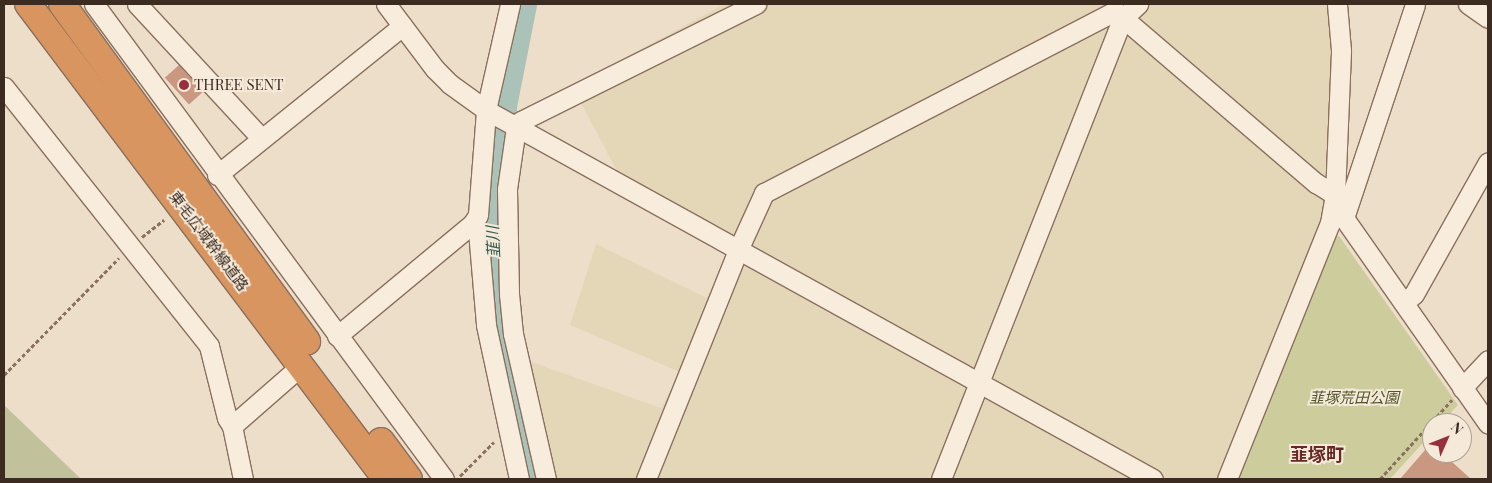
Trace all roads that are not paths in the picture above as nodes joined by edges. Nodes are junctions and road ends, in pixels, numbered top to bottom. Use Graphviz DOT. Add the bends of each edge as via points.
graph roads {
  1 [pos="28,4"];
  2 [pos="62,4"];
  3 [pos="94,4"];
  4 [pos="137,4"];
  5 [pos="386,4"];
  6 [pos="510,4"];
  7 [pos="756,4"];
  8 [pos="1138,4"];
  9 [pos="1337,4"];
  10 [pos="1415,4"];
  11 [pos="1468,4"];
  12 [pos="1115,11"];
  13 [pos="1488,18"];
  14 [pos="402,26"];
  15 [pos="4,87"];
  16 [pos="489,112"];
  17 [pos="513,125"];
  18 [pos="261,138"];
  19 [pos="1488,162"];
  20 [pos="217,175"];
  21 [pos="1337,207"];
  22 [pos="473,222"];
  23 [pos="738,250"];
  24 [pos="1404,303"];
  25 [pos="337,336"];
  26 [pos="1488,360"];
  27 [pos="303,364"];
  28 [pos="978,382"];
  29 [pos="1462,388"];
  30 [pos="1488,424"];
  31 [pos="232,426"];
  32 [pos="243,479"];
  33 [pos="386,479"];
  34 [pos="409,479"];
  35 [pos="444,479"];
  36 [pos="518,479"];
  37 [pos="546,479"];
  38 [pos="646,479"];
  39 [pos="941,479"];
  40 [pos="1153,479"];
  41 [pos="1227,479"];
  1 -- 27 [label="highway, 東毛広域幹線道路"];
  2 -- 34 [label="highway, 東毛広域幹線道路"];
  3 -- 20 [label="street"];
  4 -- 18 [label="street"];
  5 -- 14 [label="street"];
  6 -- 16 [label="street"];
  7 -- 17 [label="street"];
  8 -- 12 [label="street"];
  9 -- 21 [label="street" via="1342,50"];
  10 -- 21 [label="street"];
  11 -- 13 [label="street"];
  12 -- 21 [label="street" via="1316,183"];
  12 -- 23 [label="street" via="770,188 759,201"];
  12 -- 28 [label="street"];
  14 -- 16 [label="street" via="450,84"];
  14 -- 18 [label="street"];
  15 -- 31 [label="street" via="209,346 227,418"];
  16 -- 17 [label="street"];
  16 -- 22 [label="street" via="481,207"];
  17 -- 23 [label="street"];
  17 -- 37 [label="street" via="507,189 509,294 513,334"];
  18 -- 20 [label="street"];
  19 -- 24 [label="street" via="1414,294"];
  20 -- 25 [label="street"];
  21 -- 24 [label="street"];
  21 -- 41 [label="street"];
  22 -- 25 [label="street"];
  22 -- 36 [label="street" via="478,232 486,325"];
  23 -- 28 [label="street"];
  23 -- 38 [label="street"];
  24 -- 29 [label="street"];
  25 -- 35 [label="street"];
  26 -- 29 [label="street"];
  27 -- 31 [label="street"];
  27 -- 33 [label="highway, 東毛広域幹線道路"];
  28 -- 39 [label="street"];
  28 -- 40 [label="street"];
  29 -- 30 [label="street"];
  31 -- 32 [label="street"];
}
